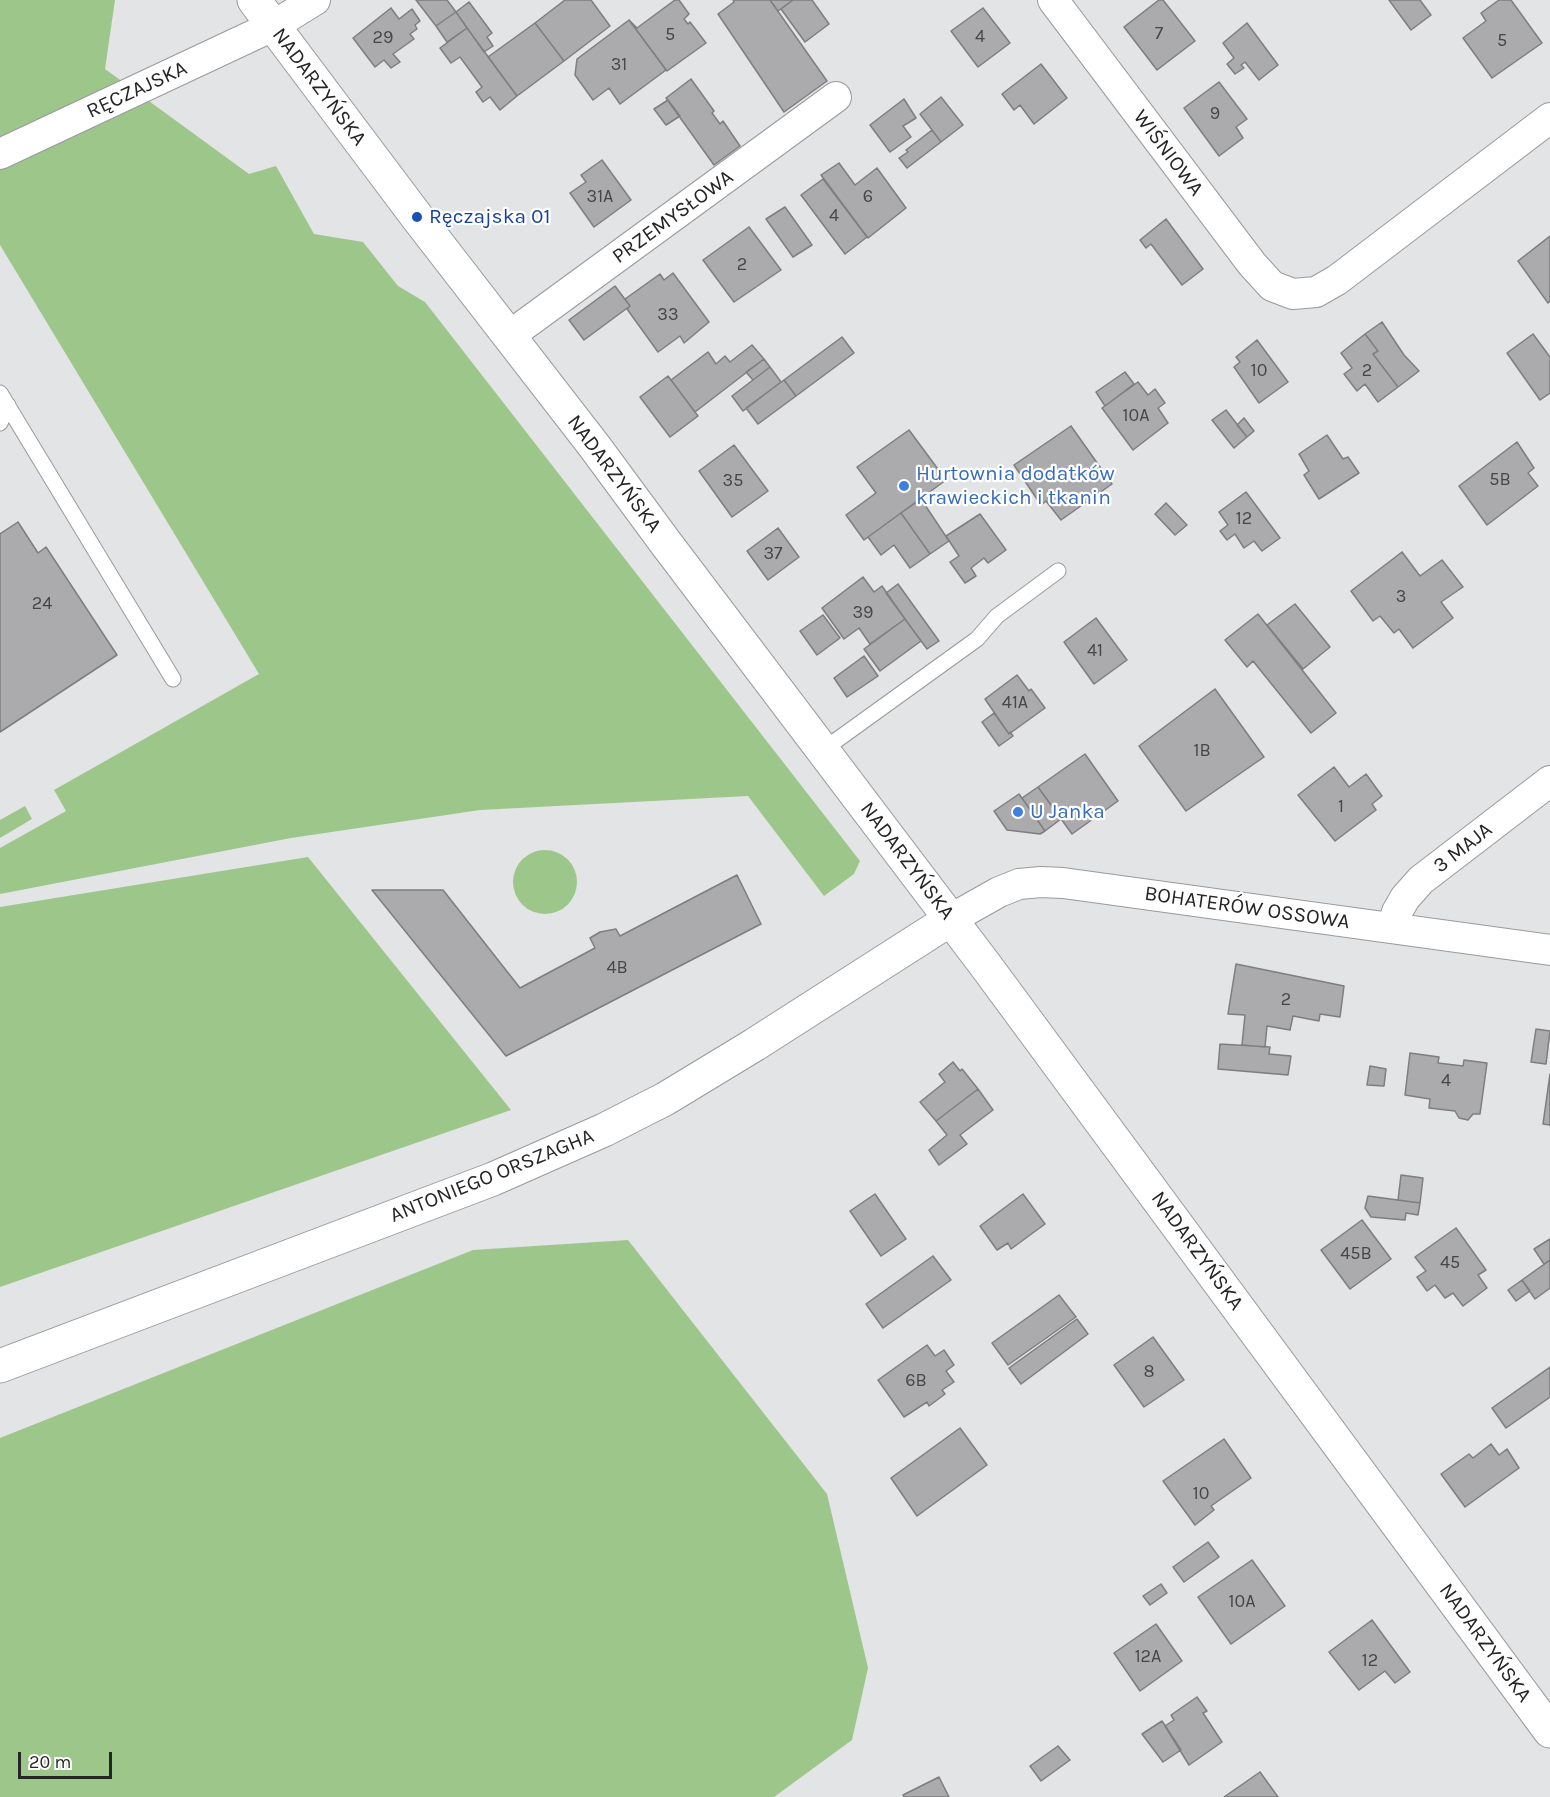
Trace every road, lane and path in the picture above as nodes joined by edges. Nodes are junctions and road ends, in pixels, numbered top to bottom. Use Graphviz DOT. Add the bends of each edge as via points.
graph roads {
  1 [pos="254,0"];
  2 [pos="315,0"];
  3 [pos="1053,0"];
  4 [pos="273,27"];
  5 [pos="837,97"];
  6 [pos="1550,118"];
  7 [pos="0,154"];
  8 [pos="509,336"];
  9 [pos="4,399"];
  10 [pos="0,423"];
  11 [pos="1058,571"];
  12 [pos="173,679"];
  13 [pos="823,750"];
  14 [pos="1550,781"];
  15 [pos="951,919"];
  16 [pos="1392,928"];
  17 [pos="1550,950"];
  18 [pos="0,1366"];
  19 [pos="1550,1731"];
  1 -- 4 [label="main road, NADARZYŃSKA"];
  2 -- 4 [label="street, RĘCZAJSKA"];
  3 -- 6 [label="street, WIŚNIOWA" via="1252,264 1272,286 1293,294 1316,292 1337,280"];
  4 -- 7 [label="street, RĘCZAJSKA"];
  4 -- 8 [label="main road, NADARZYŃSKA"];
  5 -- 8 [label="street, PRZEMYSŁOWA"];
  8 -- 13 [label="main road, NADARZYŃSKA"];
  9 -- 10 [label="lane"];
  9 -- 12 [label="lane"];
  11 -- 13 [label="lane" via="997,616 977,639"];
  13 -- 15 [label="main road, NADARZYŃSKA"];
  14 -- 16 [label="street, 3 MAJA" via="1420,880 1405,898"];
  15 -- 16 [label="street, BOHATERÓW OSSOWA" via="999,892 1019,884 1041,882"];
  15 -- 18 [label="main road, ANTONIEGO ORSZAGHA" via="754,1046 604,1130 493,1179"];
  15 -- 19 [label="main road, NADARZYŃSKA"];
  16 -- 17 [label="street, BOHATERÓW OSSOWA"];
}
